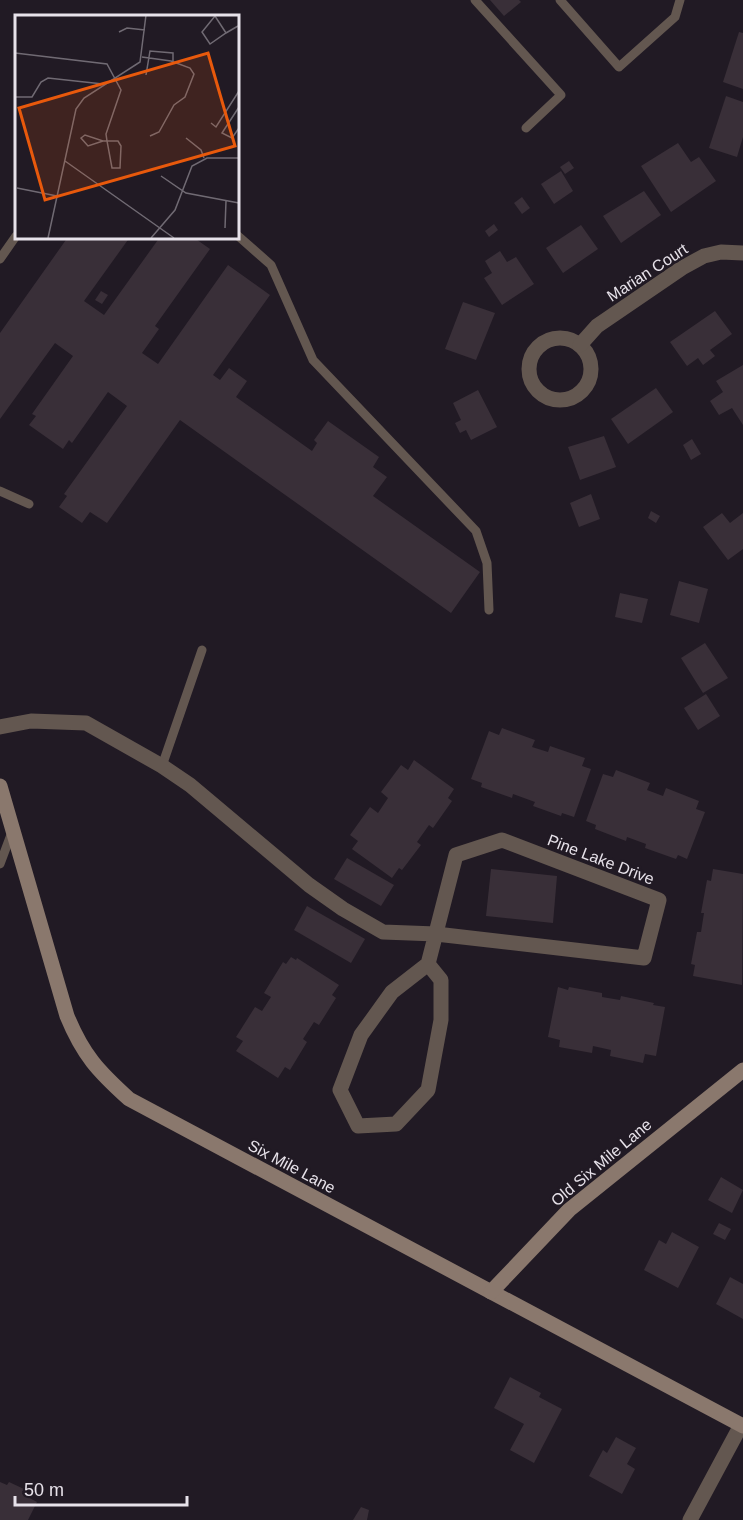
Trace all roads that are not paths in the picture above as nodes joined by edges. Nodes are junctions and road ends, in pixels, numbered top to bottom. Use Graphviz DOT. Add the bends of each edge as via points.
graph roads {
  1 [pos="475,0"];
  2 [pos="560,0"];
  3 [pos="680,0"];
  4 [pos="526,128"];
  5 [pos="238,236"];
  6 [pos="15,237"];
  7 [pos="743,253"];
  8 [pos="0,259"];
  9 [pos="580,345"];
  10 [pos="0,491"];
  11 [pos="29,504"];
  12 [pos="489,610"];
  13 [pos="202,650"];
  14 [pos="0,728"];
  15 [pos="162,766"];
  16 [pos="0,786"];
  17 [pos="13,830"];
  18 [pos="0,864"];
  19 [pos="436,934"];
  20 [pos="428,964"];
  21 [pos="743,1070"];
  22 [pos="491,1292"];
  23 [pos="742,1426"];
  24 [pos="690,1520"];
  1 -- 4 [label="lane" via="561,95"];
  2 -- 3 [label="lane" via="619,67 675,17"];
  5 -- 12 [label="lane" via="271,265 313,360 476,531 487,563"];
  6 -- 8 [label="lane"];
  7 -- 9 [label="street, Marian Court" via="704,256 682,268 597,326"];
  9 -- 9 [label="street" via="591,362 588,383 574,398 553,400 544,396 531,381 530,360 535,351 551,339 571,340"];
  10 -- 11 [label="lane"];
  13 -- 15 [label="lane"];
  14 -- 15 [label="street, Pine Lake Drive" via="31,721 86,723"];
  15 -- 19 [label="street, Pine Lake Drive" via="343,909 383,932"];
  16 -- 17 [label="street, Six Mile Lane"];
  17 -- 18 [label="lane"];
  17 -- 22 [label="street, Six Mile Lane" via="67,1016 76,1039 102,1075 152,1113"];
  19 -- 19 [label="street, Pine Lake Drive" via="644,958 659,900 502,840 456,855"];
  19 -- 20 [label="street"];
  20 -- 20 [label="street" via="392,992 361,1035 340,1090 358,1125 396,1124 428,1090 441,1020 441,980"];
  21 -- 22 [label="street, Old Six Mile Lane" via="568,1210"];
  22 -- 23 [label="street, Six Mile Lane"];
  23 -- 24 [label="street"];
}
